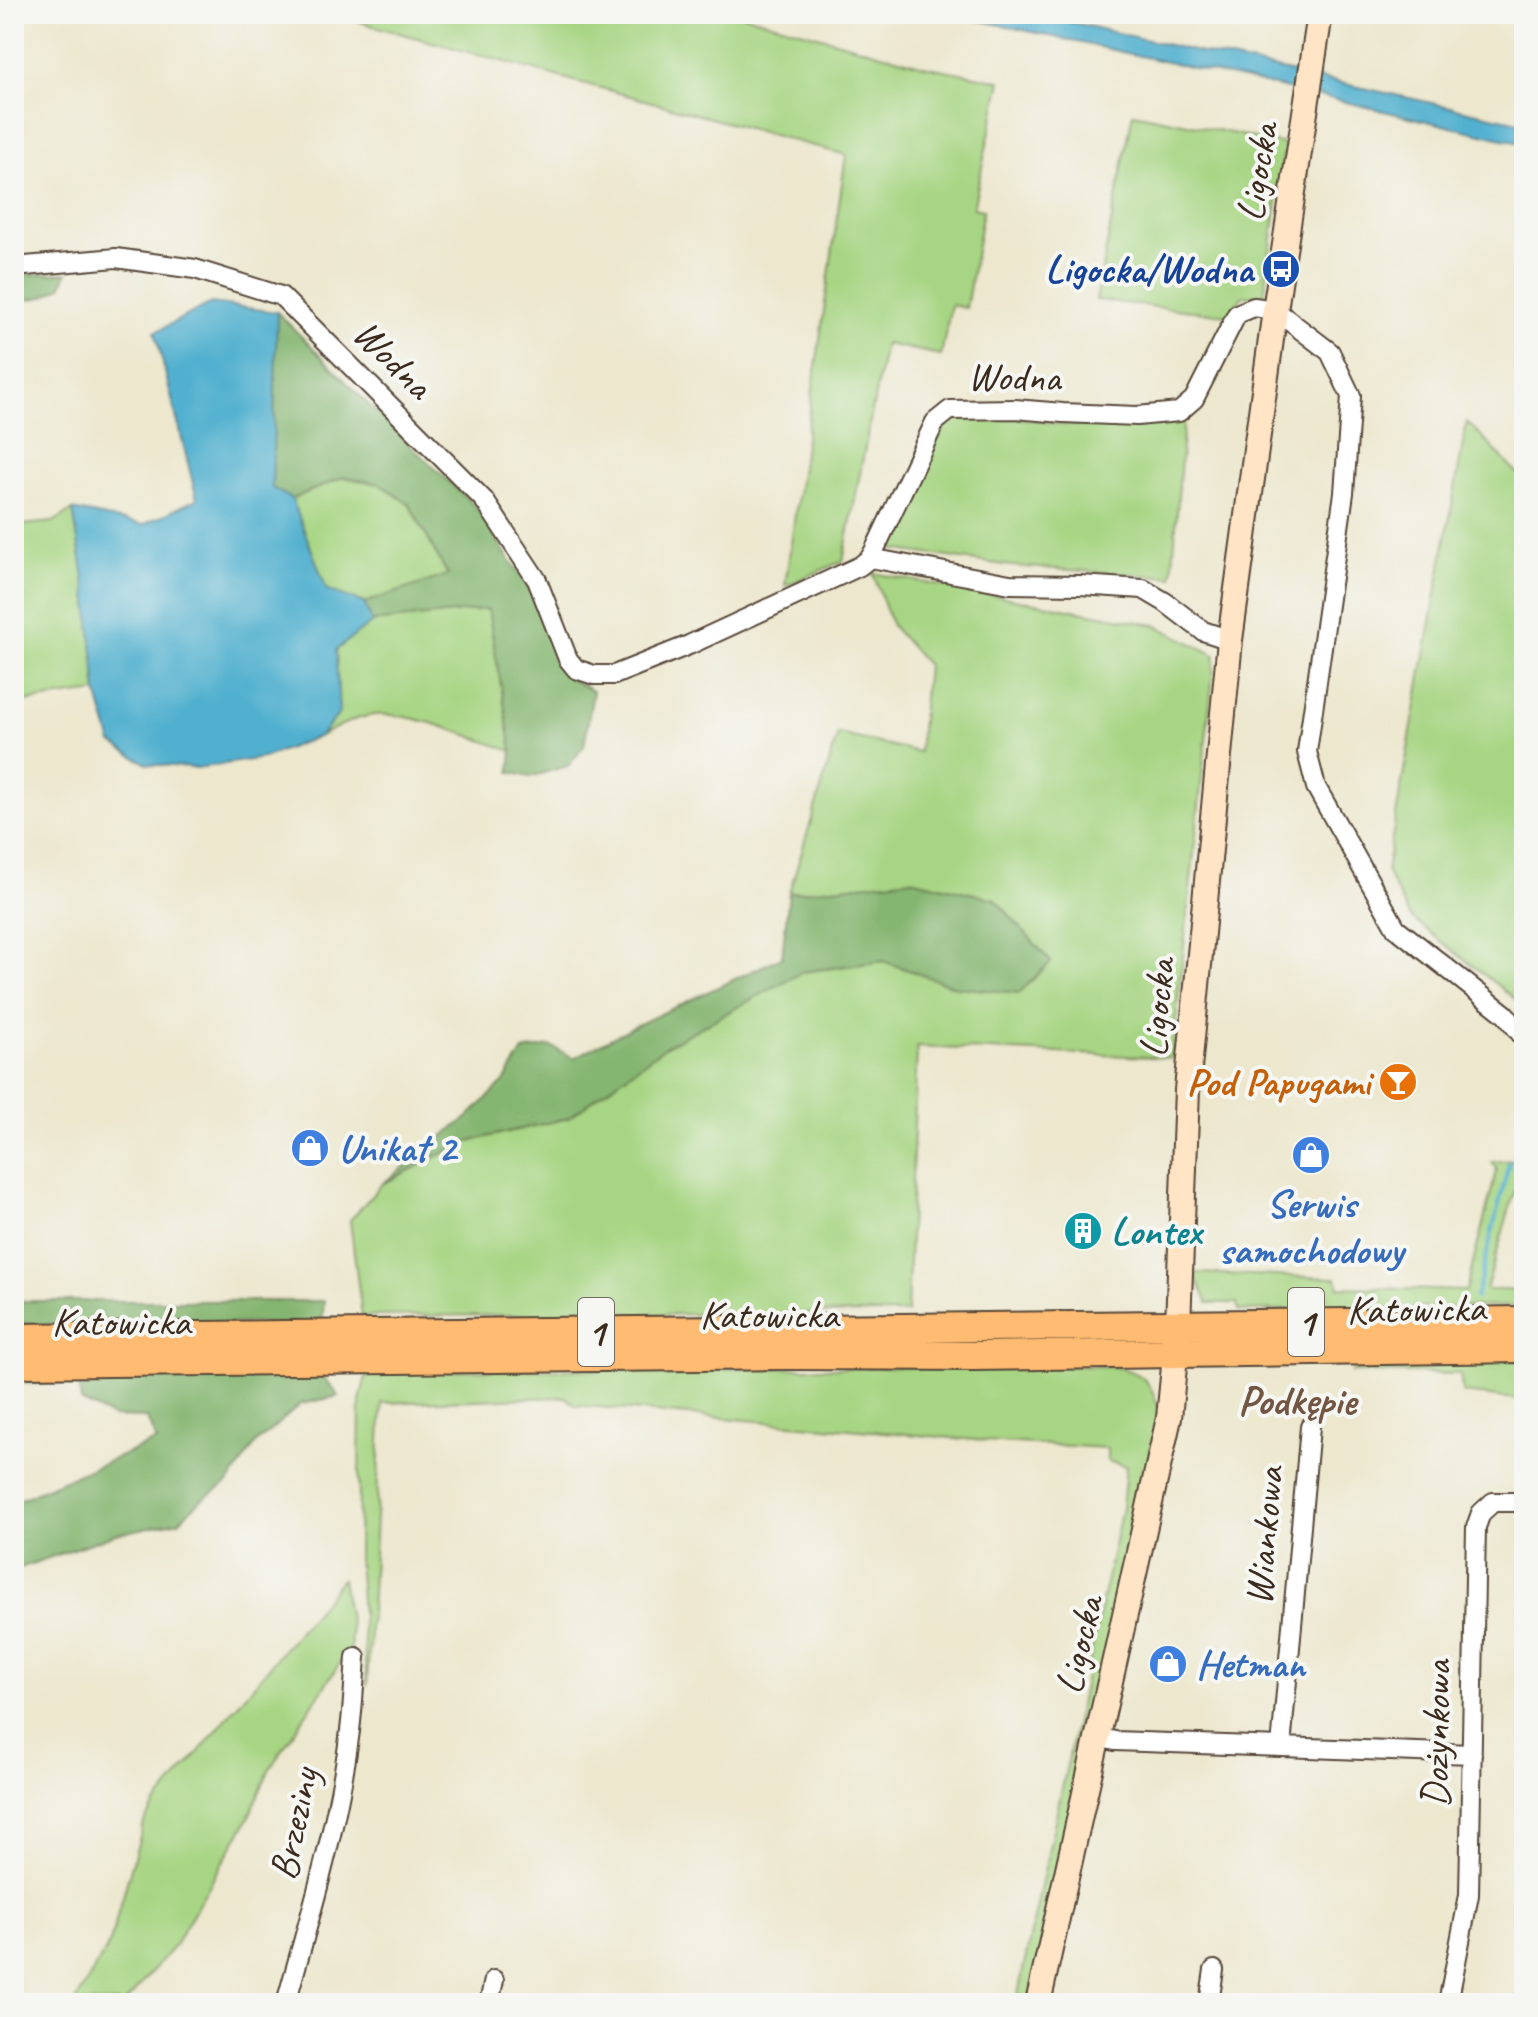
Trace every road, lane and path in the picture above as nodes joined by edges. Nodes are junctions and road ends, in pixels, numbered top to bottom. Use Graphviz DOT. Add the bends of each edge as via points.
graph roads {
  1 [pos="1320,14"];
  2 [pos="14,267"];
  3 [pos="1275,310"];
  4 [pos="870,558"];
  5 [pos="1230,640"];
  6 [pos="1524,1038"];
  7 [pos="1524,1321"];
  8 [pos="14,1338"];
  9 [pos="1176,1338"];
  10 [pos="1524,1348"];
  11 [pos="14,1363"];
  12 [pos="1310,1427"];
  13 [pos="1524,1502"];
  14 [pos="356,1657"];
  15 [pos="1097,1737"];
  16 [pos="1281,1747"];
  17 [pos="1472,1754"];
  18 [pos="1214,1970"];
  19 [pos="494,1980"];
  20 [pos="286,2003"];
  21 [pos="489,2003"];
  22 [pos="1038,2003"];
  23 [pos="1209,2003"];
  24 [pos="1448,2003"];
  1 -- 3 [label="street, Ligocka"];
  2 -- 4 [label="street, Wodna" via="116,258 195,269 281,296 484,500 537,580 576,669 614,675"];
  3 -- 4 [label="street, Wodna" via="1254,307 1237,314 1194,399 1179,412 1137,416 950,410 935,422"];
  3 -- 5 [label="street, Ligocka"];
  3 -- 6 [label="street" via="1330,352 1351,396 1344,493 1307,752 1316,787 1396,928 1505,1014"];
  4 -- 5 [label="street" via="1010,584 1143,589 1203,631"];
  5 -- 9 [label="street, Ligocka" via="1187,1090"];
  7 -- 9 [label="main road, Katowicka / 1"];
  8 -- 9 [label="main road, Katowicka / 1"];
  9 -- 10 [label="main road, Katowicka / 1"];
  9 -- 11 [label="main road, Katowicka / 1" via="975,1356"];
  9 -- 15 [label="street, Ligocka" via="1165,1438"];
  12 -- 16 [label="street, Wiankowa"];
  13 -- 17 [label="street, Dożynkowa" via="1493,1502 1476,1527"];
  14 -- 20 [label="street, Brzeziny" via="340,1794"];
  15 -- 16 [label="street"];
  15 -- 22 [label="street, Ligocka"];
  16 -- 17 [label="street"];
  17 -- 24 [label="street, Dożynkowa" via="1469,1895"];
  18 -- 23 [label="street"];
  19 -- 21 [label="street"];
}
